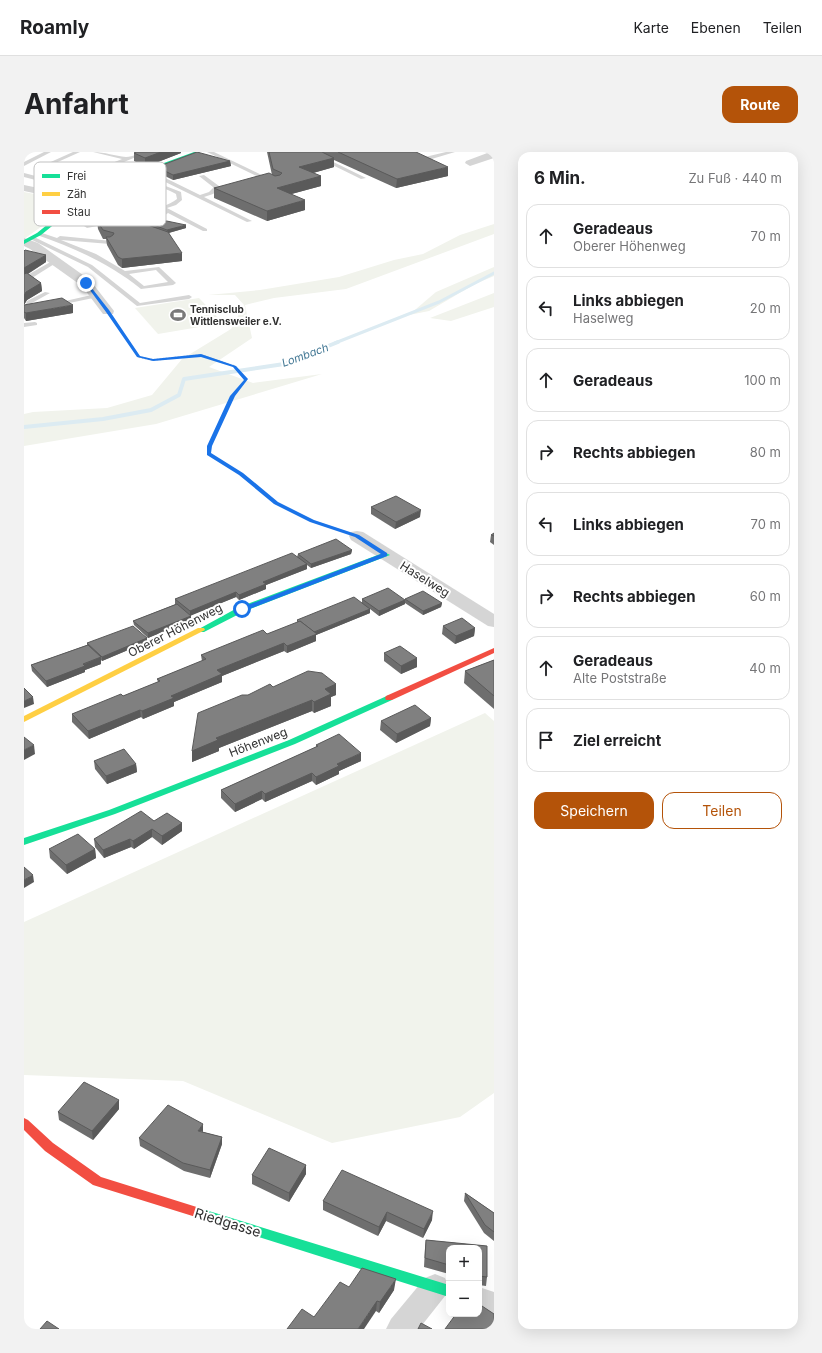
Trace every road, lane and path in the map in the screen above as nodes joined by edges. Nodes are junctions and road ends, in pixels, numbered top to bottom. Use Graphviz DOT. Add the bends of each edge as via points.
graph roads {
  1 [pos="48,152"];
  2 [pos="77,152"];
  3 [pos="96,152"];
  4 [pos="145,152"];
  5 [pos="198,152"];
  6 [pos="210,152"];
  7 [pos="309,152"];
  8 [pos="452,152"];
  9 [pos="494,154"];
  10 [pos="416,155"];
  11 [pos="128,159"];
  12 [pos="54,162"];
  13 [pos="121,162"];
  14 [pos="470,162"];
  15 [pos="24,164"];
  16 [pos="166,164"];
  17 [pos="24,175"];
  18 [pos="202,176"];
  19 [pos="34,178"];
  20 [pos="363,178"];
  21 [pos="166,183"];
  22 [pos="277,183"];
  23 [pos="166,187"];
  24 [pos="24,188"];
  25 [pos="34,190"];
  26 [pos="199,197"];
  27 [pos="166,207"];
  28 [pos="168,211"];
  29 [pos="249,221"];
  30 [pos="47,226"];
  31 [pos="147,226"];
  32 [pos="136,227"];
  33 [pos="144,228"];
  34 [pos="151,230"];
  35 [pos="205,230"];
  36 [pos="52,238"];
  37 [pos="30,239"];
  38 [pos="110,242"];
  39 [pos="56,261"];
  40 [pos="126,273"];
  41 [pos="24,278"];
  42 [pos="46,293"];
  43 [pos="96,296"];
  44 [pos="188,297"];
  45 [pos="50,305"];
  46 [pos="34,308"];
  47 [pos="25,310"];
  48 [pos="108,311"];
  49 [pos="36,324"];
  50 [pos="24,325"];
  51 [pos="357,536"];
  52 [pos="386,555"];
  53 [pos="494,622"];
  54 [pos="494,650"];
  55 [pos="24,719"];
  56 [pos="24,842"];
  57 [pos="24,1123"];
  58 [pos="442,1289"];
  59 [pos="482,1301"];
  60 [pos="494,1305"];
  61 [pos="401,1329"];
  1 -- 15 [label="lane"];
  2 -- 12 [label="lane"];
  3 -- 11 [label="lane"];
  4 -- 11 [label="lane"];
  5 -- 16 [label="street"];
  6 -- 22 [label="lane"];
  7 -- 20 [label="lane"];
  8 -- 10 [label="lane" via="425,159"];
  9 -- 14 [label="street"];
  11 -- 13 [label="lane"];
  17 -- 19 [label="lane"];
  18 -- 26 [label="lane" via="211,181 216,189"];
  21 -- 26 [label="lane"];
  23 -- 27 [label="lane" via="180,193 180,198"];
  24 -- 25 [label="street"];
  26 -- 29 [label="lane"];
  28 -- 35 [label="lane"];
  30 -- 37 [label="street"];
  31 -- 33 [label="lane"];
  32 -- 33 [label="lane"];
  33 -- 34 [label="lane"];
  36 -- 37 [label="lane"];
  36 -- 38 [label="lane"];
  36 -- 40 [label="lane" via="89,253"];
  37 -- 39 [label="street" via="34,246"];
  37 -- 44 [label="lane" via="90,266 139,305"];
  39 -- 41 [label="lane" via="30,278"];
  39 -- 43 [label="street" via="86,283"];
  40 -- 40 [label="lane" via="157,268 173,283 143,288"];
  42 -- 47 [label="lane" via="29,302"];
  43 -- 45 [label="lane"];
  43 -- 48 [label="street"];
  46 -- 47 [label="lane"];
  48 -- 51 [label="path" via="139,356 153,360 201,355 234,366 246,380 233,396 209,446 208,454 241,474 276,503 312,521"];
  49 -- 50 [label="lane"];
  51 -- 52 [label="street, Haselweg"];
  52 -- 53 [label="street, Haselweg"];
  52 -- 55 [label="street, Oberer Höhenweg" via="242,609"];
  54 -- 56 [label="street, Höhenweg" via="292,742 112,812"];
  57 -- 58 [label="street, Riedgasse" via="49,1147 97,1181"];
  58 -- 61 [label="street"];
  59 -- 60 [label="street"];
}
